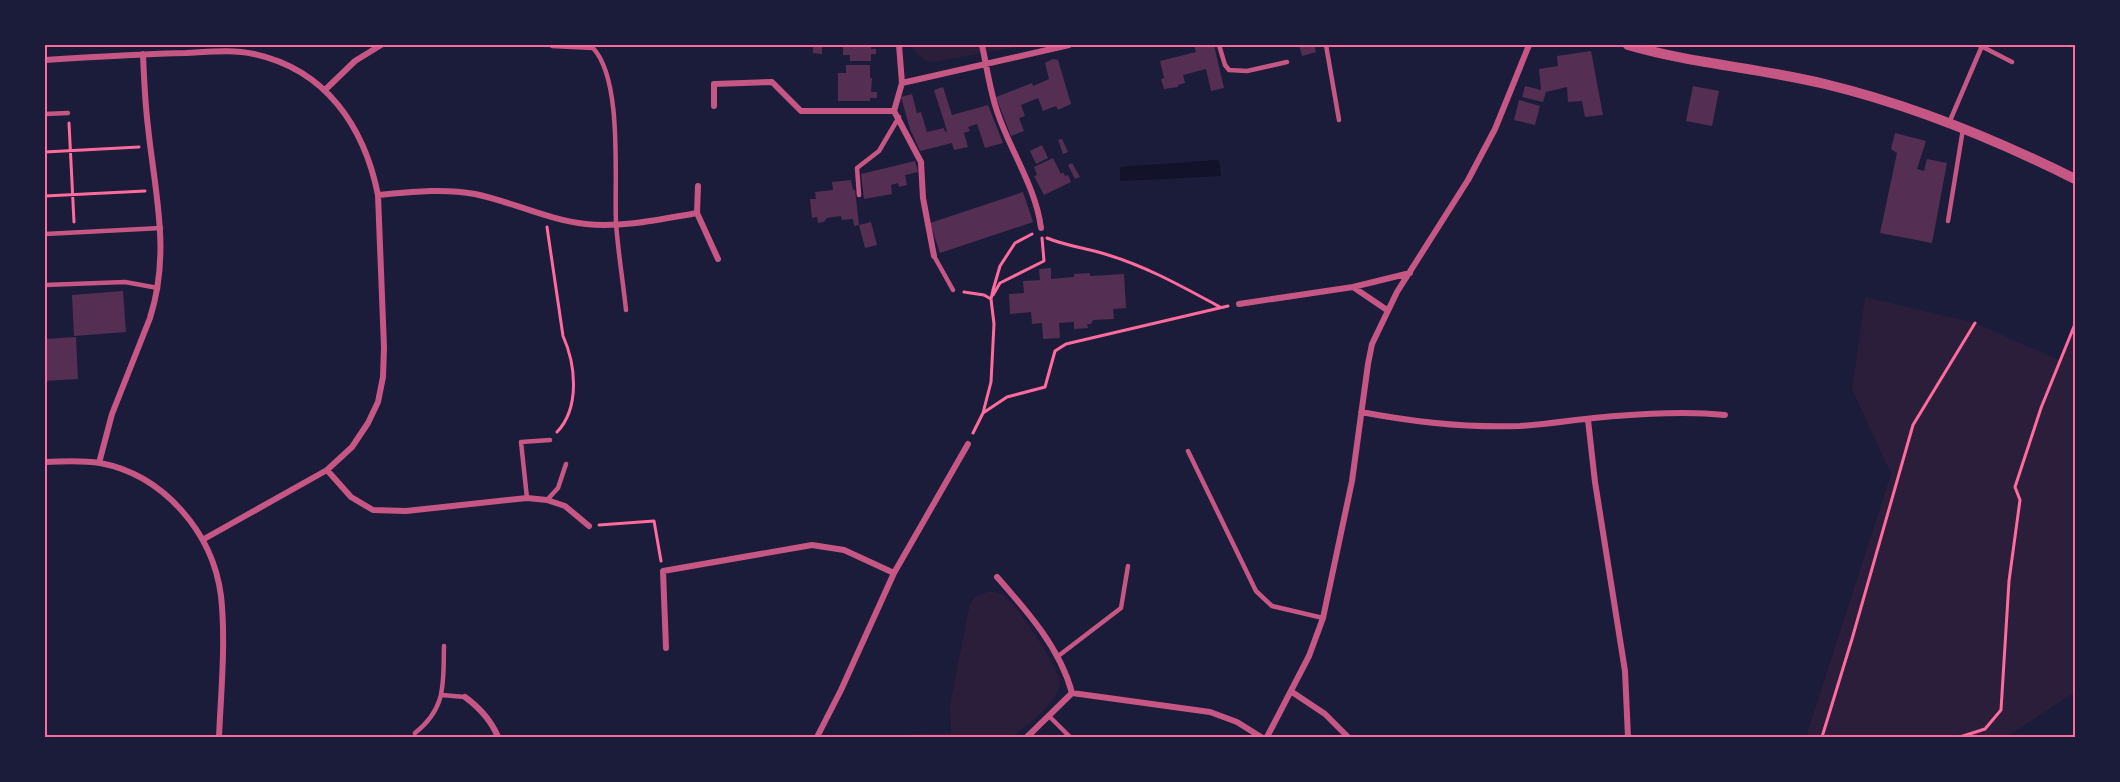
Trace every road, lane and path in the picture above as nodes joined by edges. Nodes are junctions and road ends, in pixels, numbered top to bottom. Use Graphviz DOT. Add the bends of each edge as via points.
graph roads {
  1 [pos="381,45"];
  2 [pos="899,45"];
  3 [pos="982,45"];
  4 [pos="1069,45"];
  5 [pos="1219,45"];
  6 [pos="1326,45"];
  7 [pos="1529,45"];
  8 [pos="1629,45"];
  9 [pos="552,46"];
  10 [pos="1981,46"];
  11 [pos="220,48"];
  12 [pos="143,54"];
  13 [pos="45,60"];
  14 [pos="1287,62"];
  15 [pos="2012,62"];
  16 [pos="986,64"];
  17 [pos="903,83"];
  18 [pos="326,90"];
  19 [pos="714,106"];
  20 [pos="894,111"];
  21 [pos="69,112"];
  22 [pos="45,114"];
  23 [pos="898,117"];
  24 [pos="1339,120"];
  25 [pos="1949,123"];
  26 [pos="1964,128"];
  27 [pos="150,146"];
  28 [pos="70,150"];
  29 [pos="45,152"];
  30 [pos="2075,179"];
  31 [pos="698,186"];
  32 [pos="156,190"];
  33 [pos="73,194"];
  34 [pos="378,195"];
  35 [pos="859,195"];
  36 [pos="45,196"];
  37 [pos="697,213"];
  38 [pos="545,215"];
  39 [pos="1948,221"];
  40 [pos="616,223"];
  41 [pos="161,228"];
  42 [pos="1041,228"];
  43 [pos="75,232"];
  44 [pos="45,234"];
  45 [pos="934,256"];
  46 [pos="718,259"];
  47 [pos="1410,273"];
  48 [pos="45,285"];
  49 [pos="1353,287"];
  50 [pos="158,288"];
  51 [pos="953,290"];
  52 [pos="991,299"];
  53 [pos="1239,304"];
  54 [pos="1220,307"];
  55 [pos="626,310"];
  56 [pos="1387,310"];
  57 [pos="1975,324"];
  58 [pos="2075,324"];
  59 [pos="1361,412"];
  60 [pos="983,413"];
  61 [pos="1725,415"];
  62 [pos="1588,420"];
  63 [pos="549,440"];
  64 [pos="968,444"];
  65 [pos="1188,450"];
  66 [pos="45,462"];
  67 [pos="99,463"];
  68 [pos="566,464"];
  69 [pos="327,470"];
  70 [pos="527,498"];
  71 [pos="547,500"];
  72 [pos="589,526"];
  73 [pos="204,539"];
  74 [pos="1128,566"];
  75 [pos="663,571"];
  76 [pos="894,573"];
  77 [pos="997,577"];
  78 [pos="1323,618"];
  79 [pos="444,646"];
  80 [pos="666,648"];
  81 [pos="1057,657"];
  82 [pos="1292,692"];
  83 [pos="1072,693"];
  84 [pos="442,694"];
  85 [pos="465,697"];
  86 [pos="1049,716"];
  87 [pos="415,733"];
  88 [pos="219,737"];
  89 [pos="498,737"];
  90 [pos="817,737"];
  91 [pos="1027,737"];
  92 [pos="1070,737"];
  93 [pos="1261,737"];
  94 [pos="1267,737"];
  95 [pos="1348,737"];
  96 [pos="1628,737"];
  97 [pos="1822,737"];
  98 [pos="1960,737"];
  1 -- 18 [label="street" via="355,61"];
  2 -- 17 [label="street"];
  3 -- 16 [label="street"];
  4 -- 16 [label="street"];
  5 -- 14 [label="lane" via="1229,70 1247,71"];
  6 -- 24 [label="lane"];
  7 -- 47 [label="street" via="1474,170"];
  8 -- 25 [label="street" via="1678,58 1824,84"];
  9 -- 40 [label="lane" via="593,48 604,65 614,126"];
  10 -- 15 [label="lane"];
  10 -- 25 [label="lane"];
  11 -- 12 [label="street"];
  11 -- 18 [label="street" via="253,54 301,71"];
  12 -- 13 [label="street"];
  12 -- 27 [label="street"];
  16 -- 17 [label="street"];
  16 -- 42 [label="street" via="998,114 1033,197"];
  17 -- 20 [label="street"];
  18 -- 34 [label="street" via="348,116 364,146"];
  19 -- 20 [label="street" via="714,84 772,82 801,111"];
  20 -- 23 [label="street"];
  21 -- 22 [label="lane"];
  21 -- 28 [label="path"];
  23 -- 35 [label="lane" via="879,151 857,168"];
  23 -- 45 [label="street" via="923,169 923,198"];
  25 -- 26 [label="street"];
  26 -- 30 [label="street"];
  26 -- 39 [label="lane"];
  27 -- 28 [label="path"];
  27 -- 32 [label="street"];
  28 -- 29 [label="path"];
  28 -- 33 [label="path"];
  31 -- 37 [label="street"];
  32 -- 33 [label="path"];
  32 -- 41 [label="street"];
  33 -- 36 [label="path"];
  33 -- 43 [label="path"];
  34 -- 38 [label="street" via="443,191 472,194"];
  34 -- 69 [label="street" via="383,377 368,423 352,447"];
  37 -- 40 [label="street"];
  37 -- 46 [label="street"];
  38 -- 40 [label="street" via="589,224"];
  38 -- 63 [label="path" via="574,389 567,419"];
  40 -- 55 [label="lane"];
  41 -- 43 [label="lane"];
  41 -- 50 [label="street"];
  42 -- 52 [label="path" via="1015,243 1000,266"];
  43 -- 44 [label="lane"];
  45 -- 51 [label="lane"];
  47 -- 49 [label="street"];
  47 -- 56 [label="street"];
  48 -- 50 [label="lane" via="125,282"];
  49 -- 53 [label="street"];
  49 -- 56 [label="street"];
  50 -- 67 [label="street" via="112,414"];
  51 -- 52 [label="path"];
  52 -- 54 [label="path" via="1000,283 1044,261 1041,236 1152,271"];
  52 -- 60 [label="path" via="993,354"];
  53 -- 54 [label="path"];
  54 -- 60 [label="path" via="1066,344 1055,351 1045,387 1007,397"];
  56 -- 59 [label="street" via="1372,344"];
  57 -- 97 [label="path" via="1913,425"];
  58 -- 98 [label="path" via="2015,487 2020,500 2009,581 2001,710 1985,729"];
  59 -- 62 [label="street" via="1486,427"];
  59 -- 78 [label="street" via="1352,481"];
  60 -- 64 [label="path"];
  61 -- 62 [label="street" via="1678,413"];
  62 -- 96 [label="street" via="1624,671"];
  63 -- 70 [label="lane" via="521,442"];
  64 -- 76 [label="street"];
  65 -- 78 [label="lane" via="1256,591 1272,606"];
  66 -- 67 [label="street"];
  67 -- 73 [label="street" via="156,488 190,519"];
  68 -- 71 [label="lane" via="558,488"];
  69 -- 70 [label="street" via="351,497 373,510 406,511"];
  69 -- 73 [label="street"];
  70 -- 71 [label="street"];
  71 -- 72 [label="street" via="565,506"];
  72 -- 75 [label="path" via="654,521"];
  73 -- 88 [label="street" via="215,568 223,616"];
  74 -- 81 [label="lane" via="1121,608"];
  75 -- 76 [label="street" via="812,545 844,550"];
  75 -- 80 [label="street"];
  76 -- 90 [label="street"];
  77 -- 81 [label="street" via="1026,609"];
  78 -- 82 [label="street"];
  79 -- 84 [label="lane"];
  81 -- 83 [label="street"];
  82 -- 94 [label="street"];
  82 -- 95 [label="street" via="1325,714"];
  83 -- 86 [label="street"];
  83 -- 93 [label="street" via="1210,712"];
  84 -- 85 [label="lane"];
  84 -- 87 [label="lane" via="426,725"];
  85 -- 89 [label="street" via="481,709"];
  86 -- 91 [label="street"];
  86 -- 92 [label="lane"];
}
